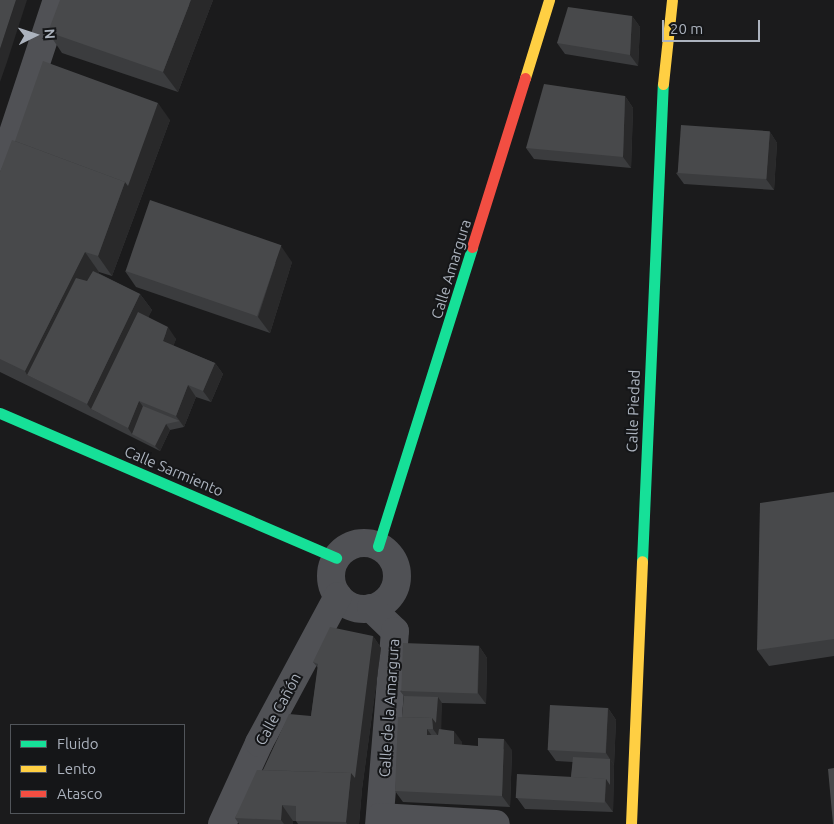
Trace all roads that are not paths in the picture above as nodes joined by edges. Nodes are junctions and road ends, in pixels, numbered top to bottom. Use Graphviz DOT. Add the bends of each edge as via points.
graph roads {
  1 [pos="57,0"];
  2 [pos="549,0"];
  3 [pos="672,0"];
  4 [pos="0,172"];
  5 [pos="0,413"];
  6 [pos="378,546"];
  7 [pos="336,558"];
  8 [pos="338,596"];
  9 [pos="371,608"];
  10 [pos="379,821"];
  11 [pos="222,824"];
  12 [pos="496,824"];
  13 [pos="632,824"];
  1 -- 4 [label="street"];
  2 -- 6 [label="street, Calle Amargura"];
  3 -- 13 [label="street, Calle Piedad" via="660,117"];
  5 -- 7 [label="street, Calle Sarmiento"];
  6 -- 7 [label="street" via="355,544"];
  6 -- 9 [label="street" via="393,560 396,581 386,599"];
  7 -- 8 [label="street" via="330,577"];
  8 -- 9 [label="street" via="352,607"];
  8 -- 11 [label="street, Calle Cañón" via="259,743"];
  9 -- 10 [label="street, Calle de la Amargura" via="395,631"];
  10 -- 12 [label="street"];
}
